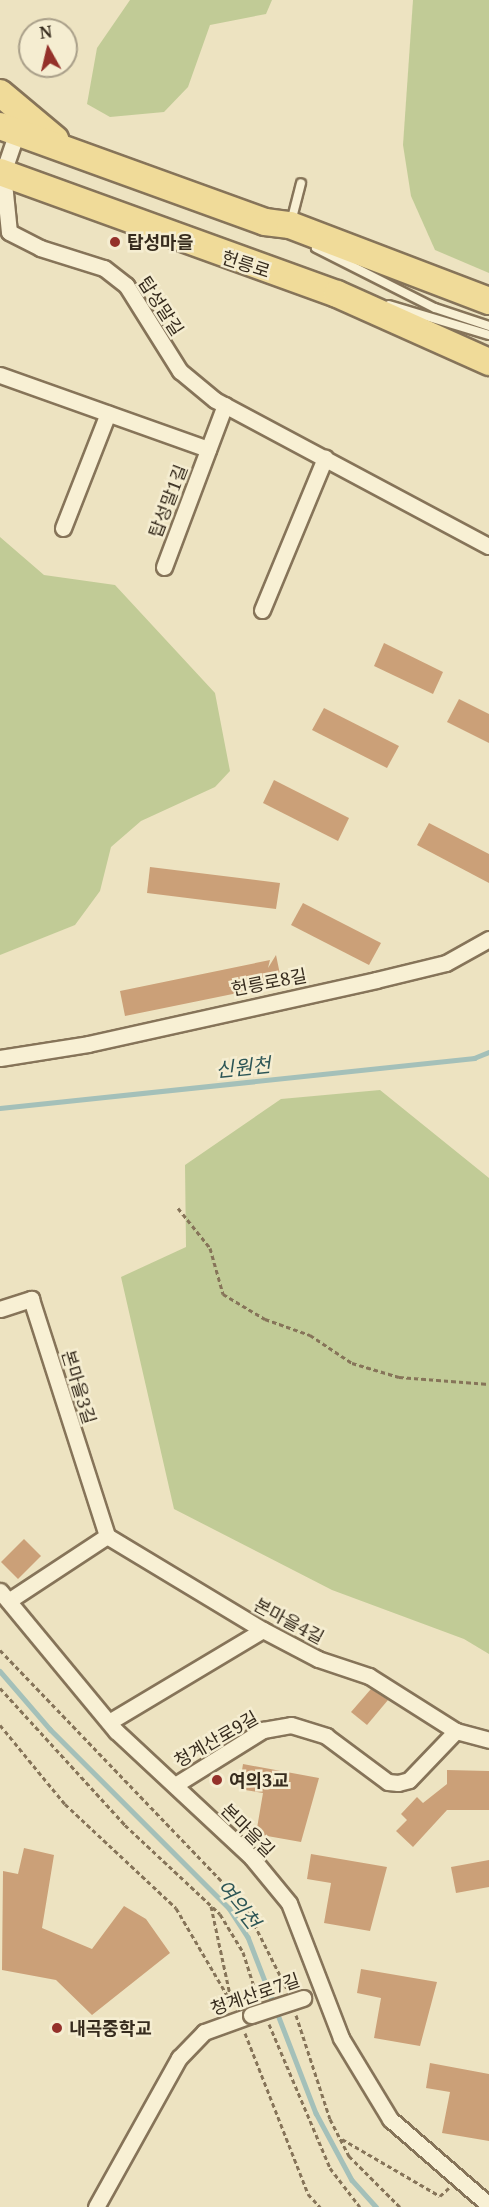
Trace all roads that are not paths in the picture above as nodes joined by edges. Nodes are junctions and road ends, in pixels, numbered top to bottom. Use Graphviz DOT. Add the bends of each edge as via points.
graph roads {
  1 [pos="0,93"];
  2 [pos="8,129"];
  3 [pos="69,151"];
  4 [pos="2,173"];
  5 [pos="301,183"];
  6 [pos="278,224"];
  7 [pos="338,294"];
  8 [pos="489,301"];
  9 [pos="489,326"];
  10 [pos="489,335"];
  11 [pos="489,362"];
  12 [pos="0,375"];
  13 [pos="225,405"];
  14 [pos="108,413"];
  15 [pos="208,449"];
  16 [pos="325,458"];
  17 [pos="63,528"];
  18 [pos="489,546"];
  19 [pos="164,567"];
  20 [pos="262,610"];
  21 [pos="489,939"];
  22 [pos="0,1058"];
  23 [pos="0,1309"];
  24 [pos="107,1536"];
  25 [pos="5,1596"];
  26 [pos="262,1630"];
  27 [pos="109,1722"];
  28 [pos="456,1731"];
  29 [pos="489,1740"];
  30 [pos="175,1785"];
  31 [pos="320,1992"];
  32 [pos="489,2205"];
  33 [pos="96,2207"];
  1 -- 3 [label="main road"];
  2 -- 3 [label="main road"];
  2 -- 4 [label="street, 탑성말길"];
  3 -- 6 [label="main road"];
  4 -- 7 [label="main road, 헌릉로"];
  4 -- 13 [label="street, 탑성말길" via="9,232 40,248 104,268 126,285 180,371"];
  5 -- 6 [label="lane"];
  6 -- 8 [label="main road"];
  6 -- 9 [label="lane" via="435,308"];
  7 -- 10 [label="lane" via="428,313"];
  7 -- 11 [label="main road, 헌릉로"];
  12 -- 14 [label="street, 탑성말1길"];
  13 -- 15 [label="street, 탑성말1길"];
  13 -- 16 [label="street, 탑성말길"];
  14 -- 15 [label="street, 탑성말1길"];
  14 -- 17 [label="street"];
  15 -- 19 [label="street, 탑성말1길"];
  16 -- 18 [label="street, 탑성말길"];
  16 -- 20 [label="street"];
  21 -- 22 [label="street, 헌릉로8길" via="446,963 386,978"];
  23 -- 24 [label="street, 본마을3길" via="31,1299"];
  24 -- 25 [label="street"];
  24 -- 26 [label="street, 본마을4길"];
  25 -- 27 [label="street, 본마을길"];
  26 -- 27 [label="street"];
  26 -- 28 [label="street, 본마을4길" via="318,1659 369,1676"];
  27 -- 30 [label="street, 본마을길"];
  28 -- 29 [label="street"];
  28 -- 30 [label="street, 청계산로9길" via="409,1780 398,1783 388,1782 326,1736 291,1725 263,1730"];
  30 -- 31 [label="street, 본마을길" via="252,1858 289,1903 313,1958"];
  31 -- 32 [label="street, 청계산로7길" via="390,2119"];
  31 -- 33 [label="street, 청계산로7길, bridge" via="204,2032 179,2058"];
}
